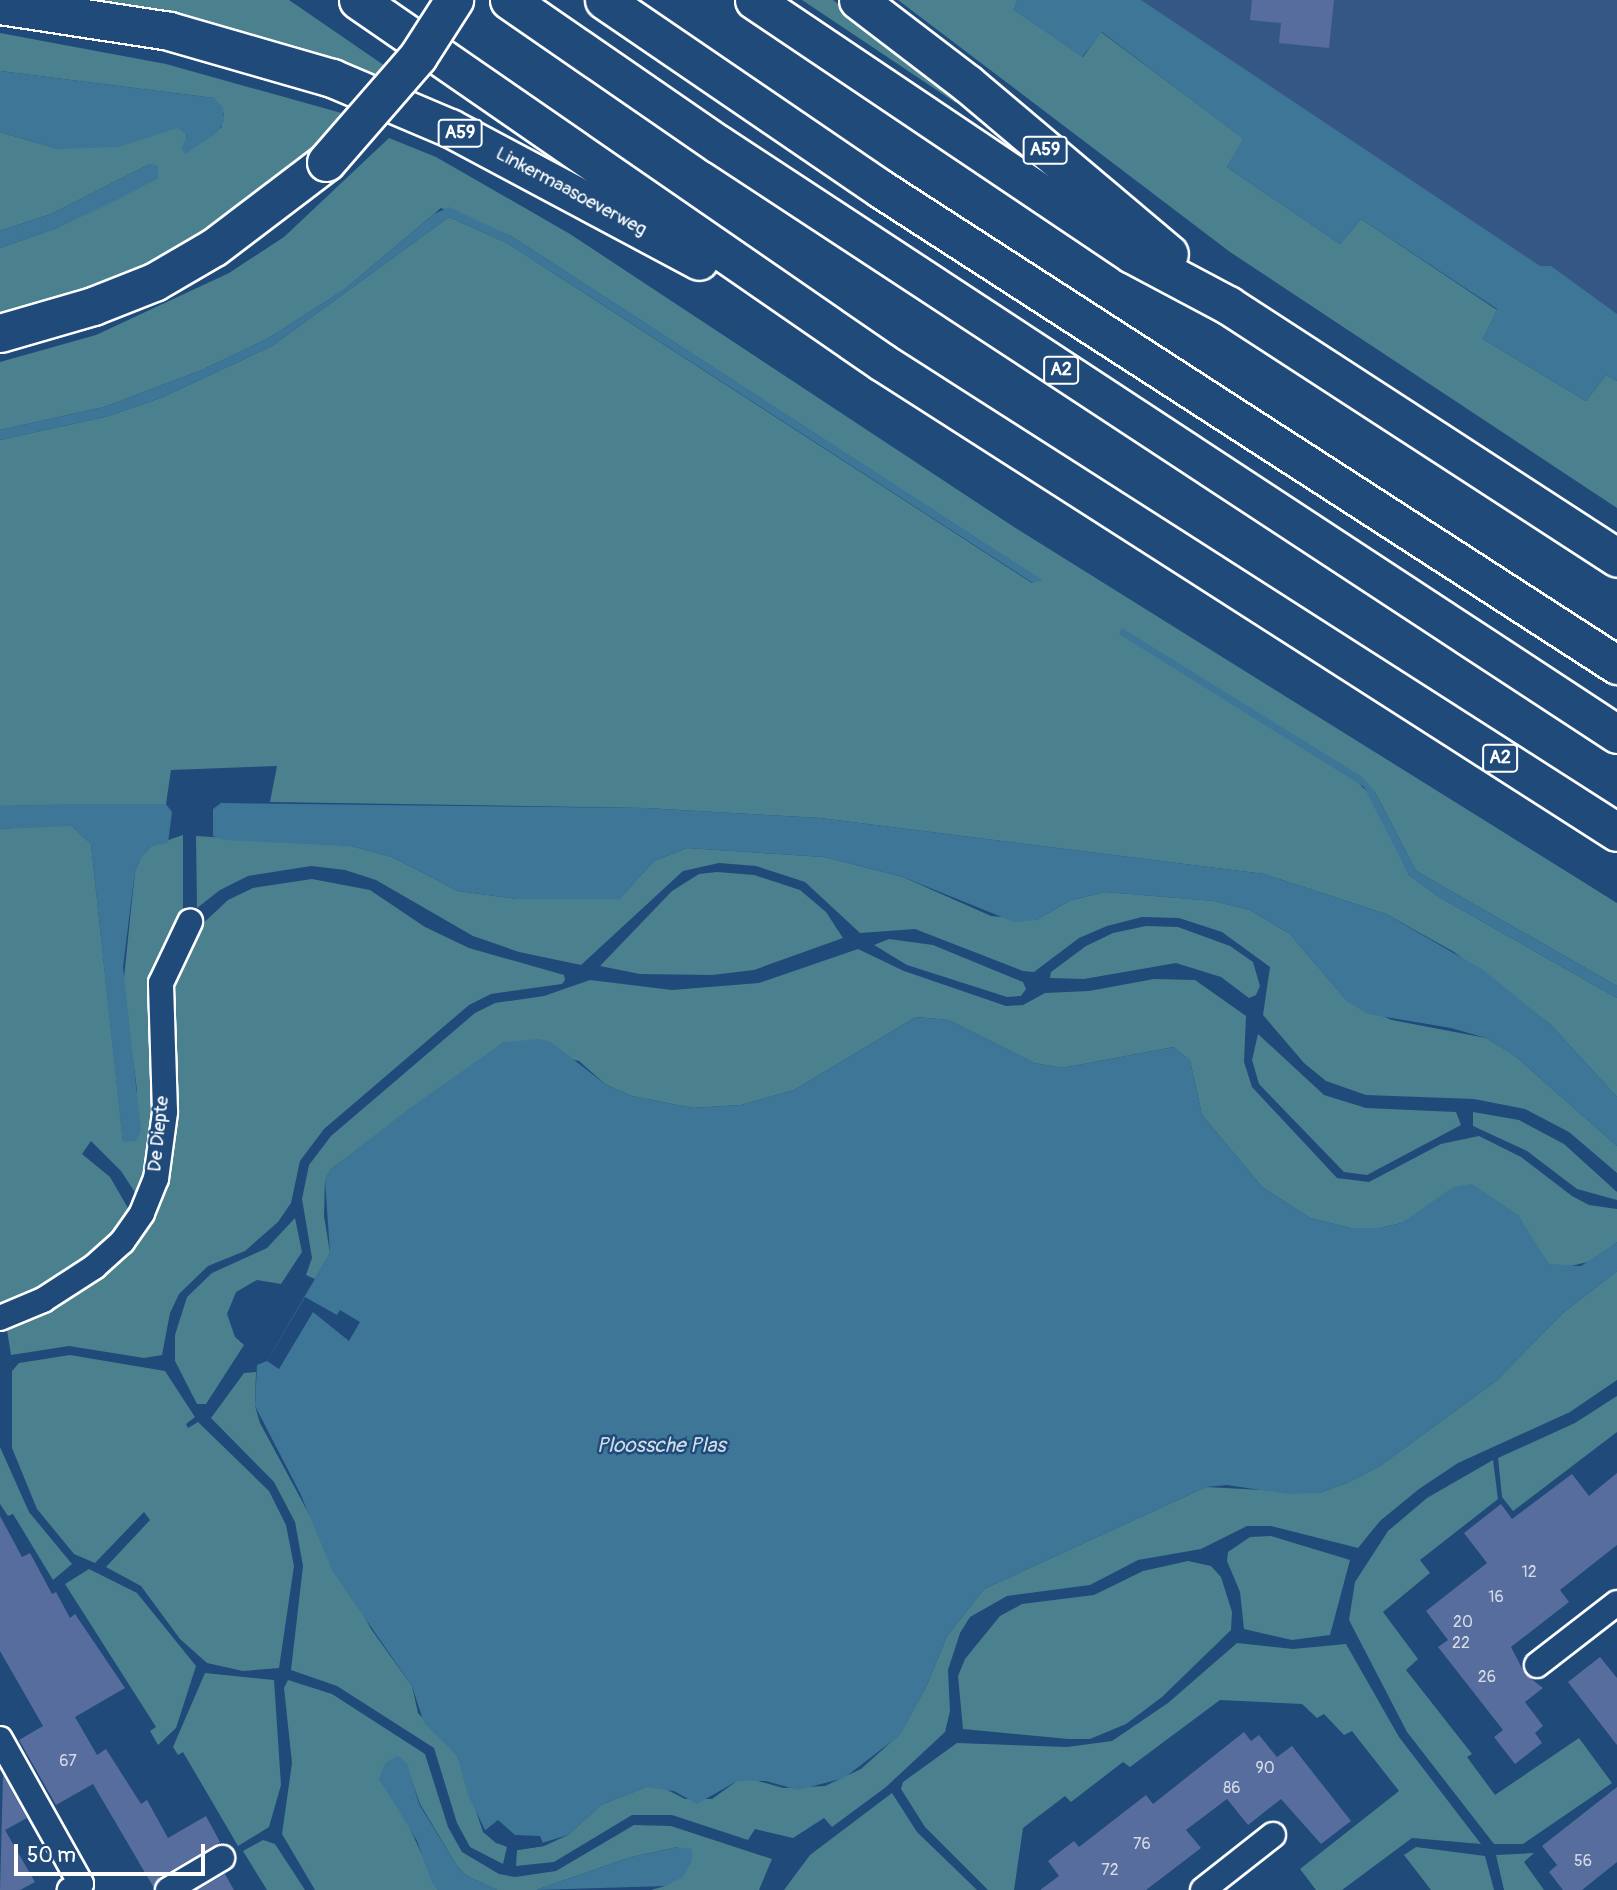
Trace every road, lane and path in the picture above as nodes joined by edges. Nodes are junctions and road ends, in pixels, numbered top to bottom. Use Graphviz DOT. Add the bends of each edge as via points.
graph roads {
  1 [pos="358,0"];
  2 [pos="454,0"];
  3 [pos="509,0"];
  4 [pos="604,0"];
  5 [pos="754,0"];
  6 [pos="858,0"];
  7 [pos="0,5"];
  8 [pos="1228,305"];
  9 [pos="0,333"];
  10 [pos="882,362"];
  11 [pos="1617,558"];
  12 [pos="1617,665"];
  13 [pos="1617,734"];
  14 [pos="1617,832"];
  15 [pos="190,922"];
  16 [pos="0,1318"];
  17 [pos="1617,1603"];
  18 [pos="1537,1665"];
  19 [pos="0,1739"];
  20 [pos="1273,1835"];
  21 [pos="222,1858"];
  22 [pos="70,1890"];
  23 [pos="168,1890"];
  24 [pos="1203,1890"];
  1 -- 10 [label="highway, A2"];
  2 -- 9 [label="highway, bridge" via="418,56 326,162 214,247 154,282 93,306"];
  3 -- 13 [label="highway, A2" via="729,152"];
  4 -- 12 [label="highway" via="881,188"];
  5 -- 8 [label="highway" via="1132,254"];
  6 -- 8 [label="highway, A59" via="968,84"];
  7 -- 10 [label="highway, Linkermaasoeverweg / A59" via="170,31 370,93 450,128 594,203"];
  8 -- 11 [label="highway"];
  10 -- 14 [label="highway, A2"];
  15 -- 16 [label="street, De Diepte" via="161,983 165,1112 156,1179 142,1213 122,1242 94,1267 43,1300"];
  17 -- 18 [label="street"];
  19 -- 22 [label="street" via="81,1884"];
  20 -- 24 [label="street"];
  21 -- 23 [label="street"];
}
